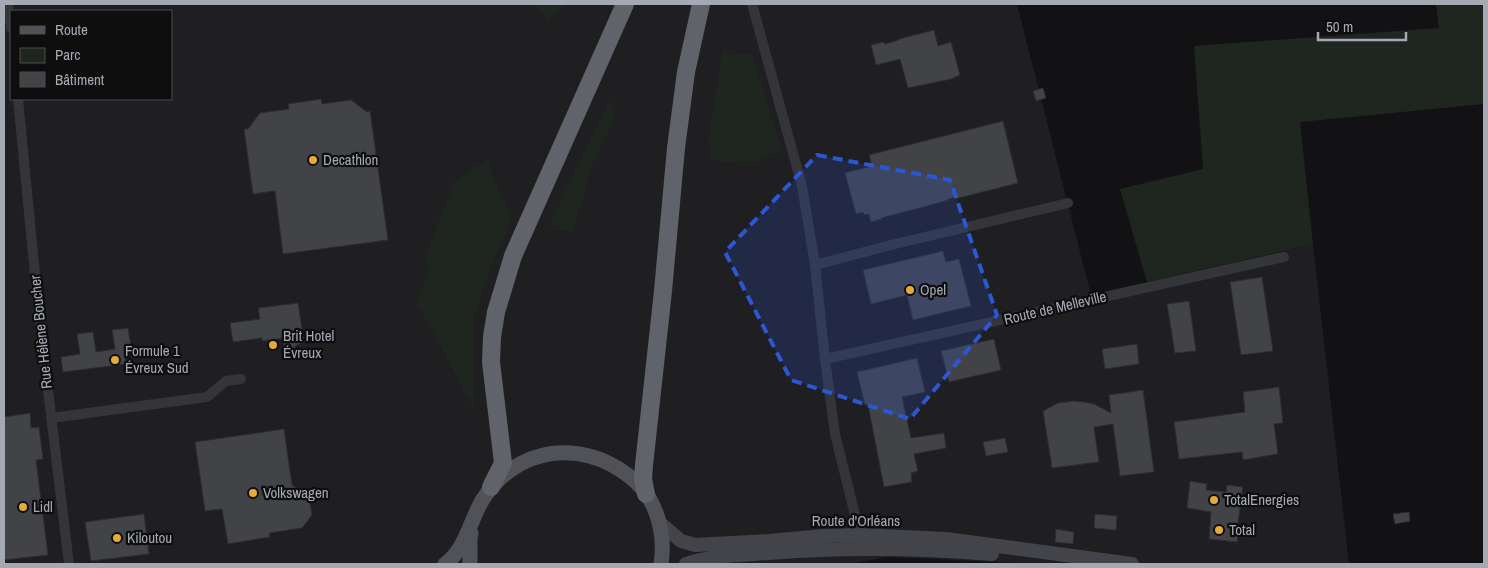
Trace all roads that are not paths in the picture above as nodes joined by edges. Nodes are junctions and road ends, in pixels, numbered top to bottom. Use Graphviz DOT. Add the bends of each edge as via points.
graph roads {
  1 [pos="8,4"];
  2 [pos="625,4"];
  3 [pos="701,4"];
  4 [pos="752,4"];
  5 [pos="10,20"];
  6 [pos="18,100"];
  7 [pos="1068,203"];
  8 [pos="1284,257"];
  9 [pos="815,265"];
  10 [pos="825,359"];
  11 [pos="241,379"];
  12 [pos="51,418"];
  13 [pos="492,487"];
  14 [pos="646,494"];
  15 [pos="475,517"];
  16 [pos="660,523"];
  17 [pos="860,535"];
  18 [pos="1060,555"];
  19 [pos="69,564"];
  20 [pos="445,564"];
  21 [pos="470,564"];
  22 [pos="661,564"];
  23 [pos="686,564"];
  24 [pos="1132,564"];
  1 -- 5 [label="street"];
  2 -- 13 [label="highway" via="513,256 496,312 491,362 503,462"];
  3 -- 14 [label="highway" via="686,72 676,148 644,465"];
  4 -- 9 [label="street" via="802,186"];
  6 -- 12 [label="street, Rue Hélène Boucher"];
  7 -- 9 [label="street"];
  8 -- 10 [label="street, Route de Melleville"];
  9 -- 10 [label="street"];
  10 -- 17 [label="street" via="835,434"];
  11 -- 12 [label="street" via="226,381 207,397"];
  12 -- 19 [label="street, Rue Hélène Boucher"];
  13 -- 14 [label="main road" via="522,463 560,452 600,458 633,479"];
  13 -- 15 [label="main road"];
  14 -- 16 [label="main road"];
  15 -- 20 [label="main road" via="462,545"];
  15 -- 21 [label="main road" via="470,539"];
  16 -- 17 [label="main road, Route d'Orléans" via="681,540 695,545"];
  16 -- 22 [label="main road"];
  17 -- 18 [label="main road, Route d'Orléans" via="946,539"];
  18 -- 23 [label="main road, Route d'Orléans" via="1027,557 922,549 834,549 731,556"];
  18 -- 24 [label="main road, Route d'Orléans"];
}
